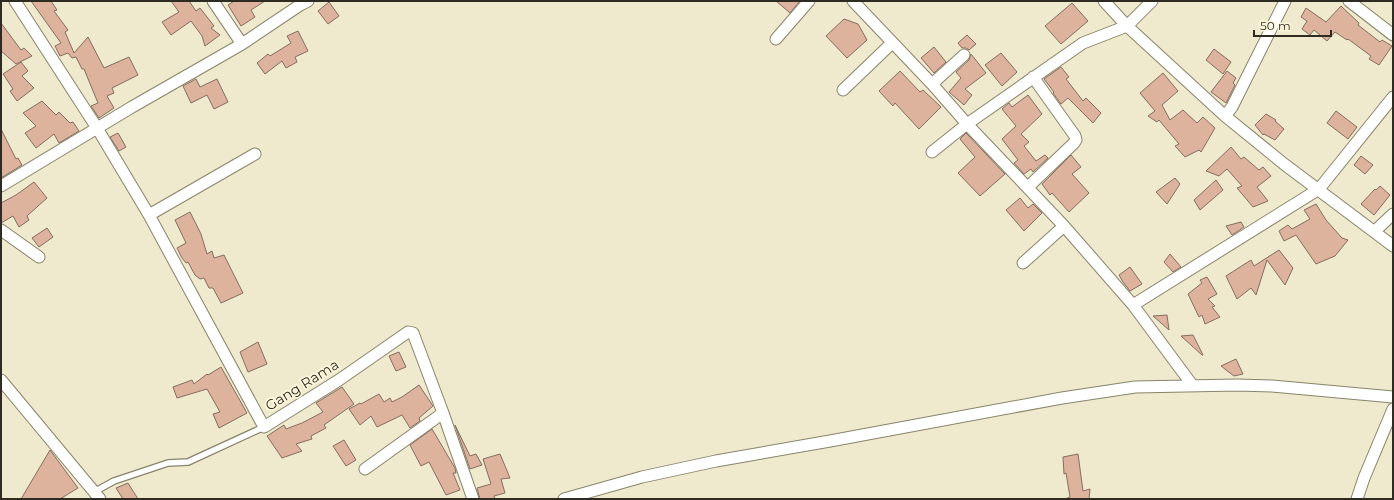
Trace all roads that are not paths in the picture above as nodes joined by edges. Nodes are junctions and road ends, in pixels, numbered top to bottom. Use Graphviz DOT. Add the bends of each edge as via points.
graph roads {
  1 [pos="15,1"];
  2 [pos="213,1"];
  3 [pos="308,1"];
  4 [pos="809,1"];
  5 [pos="854,1"];
  6 [pos="1104,1"];
  7 [pos="1152,1"];
  8 [pos="1285,1"];
  9 [pos="1349,1"];
  10 [pos="1127,26"];
  11 [pos="1393,35"];
  12 [pos="776,39"];
  13 [pos="892,43"];
  14 [pos="242,44"];
  15 [pos="964,55"];
  16 [pos="1033,77"];
  17 [pos="932,84"];
  18 [pos="843,90"];
  19 [pos="1393,97"];
  20 [pos="1226,116"];
  21 [pos="967,124"];
  22 [pos="97,128"];
  23 [pos="932,152"];
  24 [pos="255,154"];
  25 [pos="1,186"];
  26 [pos="1028,187"];
  27 [pos="1318,189"];
  28 [pos="1393,214"];
  29 [pos="149,215"];
  30 [pos="1064,226"];
  31 [pos="1,230"];
  32 [pos="1375,231"];
  33 [pos="1393,246"];
  34 [pos="39,257"];
  35 [pos="1023,263"];
  36 [pos="1133,305"];
  37 [pos="1,381"];
  38 [pos="1193,386"];
  39 [pos="1393,397"];
  40 [pos="1393,409"];
  41 [pos="443,413"];
  42 [pos="264,426"];
  43 [pos="365,469"];
  44 [pos="97,495"];
  45 [pos="473,499"];
  46 [pos="564,499"];
  47 [pos="1358,499"];
  1 -- 22 [label="street, Gang Rama"];
  2 -- 14 [label="street"];
  3 -- 14 [label="street"];
  4 -- 12 [label="street"];
  5 -- 13 [label="street"];
  6 -- 10 [label="street"];
  7 -- 10 [label="street"];
  8 -- 20 [label="street"];
  9 -- 11 [label="street"];
  10 -- 16 [label="street" via="1083,43"];
  10 -- 20 [label="street"];
  13 -- 17 [label="street"];
  13 -- 18 [label="street"];
  14 -- 22 [label="street"];
  15 -- 17 [label="street"];
  16 -- 21 [label="street"];
  16 -- 26 [label="street" via="1076,140"];
  17 -- 21 [label="street"];
  19 -- 27 [label="street"];
  20 -- 27 [label="street"];
  21 -- 23 [label="street"];
  21 -- 26 [label="street"];
  22 -- 25 [label="street"];
  22 -- 29 [label="street, Gang Rama"];
  24 -- 29 [label="street"];
  26 -- 30 [label="street"];
  27 -- 32 [label="street"];
  27 -- 36 [label="street"];
  28 -- 32 [label="street"];
  29 -- 42 [label="street, Gang Rama"];
  30 -- 35 [label="street"];
  30 -- 36 [label="street"];
  31 -- 34 [label="street"];
  32 -- 33 [label="street"];
  36 -- 38 [label="street"];
  37 -- 44 [label="street"];
  38 -- 39 [label="street" via="1272,386"];
  38 -- 46 [label="street" via="1135,387 1062,398 716,461 642,477"];
  40 -- 47 [label="street" via="1364,478"];
  41 -- 42 [label="street, Gang Rama" via="413,333 408,332 339,380"];
  41 -- 43 [label="street"];
  41 -- 45 [label="street, Gang Rama"];
  42 -- 44 [label="lane" via="188,462 168,463 114,481"];
}
